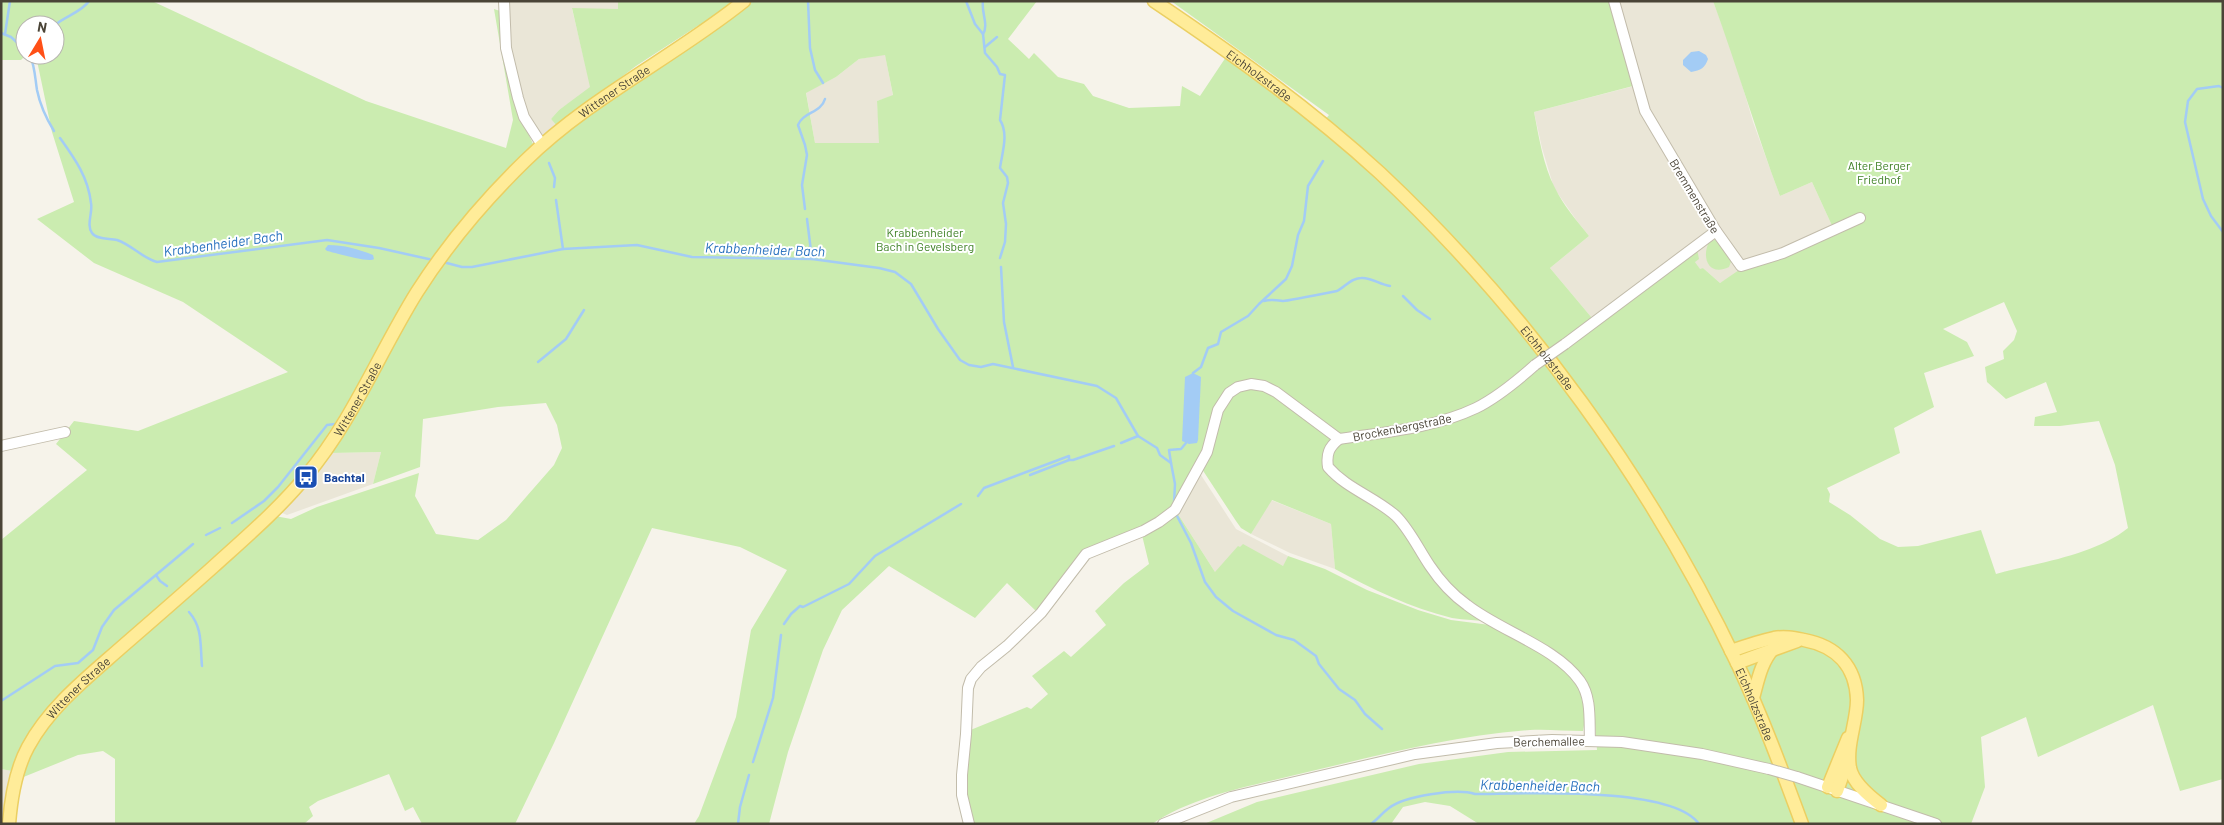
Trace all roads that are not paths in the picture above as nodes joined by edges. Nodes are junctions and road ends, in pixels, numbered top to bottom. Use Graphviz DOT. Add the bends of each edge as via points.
graph roads {
  1 [pos="504,1"];
  2 [pos="744,1"];
  3 [pos="1154,1"];
  4 [pos="1614,1"];
  5 [pos="542,145"];
  6 [pos="1860,218"];
  7 [pos="1716,231"];
  8 [pos="65,432"];
  9 [pos="1339,438"];
  10 [pos="1,446"];
  11 [pos="1802,639"];
  12 [pos="1774,648"];
  13 [pos="1734,657"];
  14 [pos="1753,698"];
  15 [pos="1852,732"];
  16 [pos="1590,741"];
  17 [pos="1849,757"];
  18 [pos="1833,789"];
  19 [pos="1881,804"];
  20 [pos="8,824"];
  21 [pos="969,824"];
  22 [pos="1163,824"];
  23 [pos="1802,824"];
  24 [pos="1936,824"];
  1 -- 5 [label="street" via="506,48 518,98 524,117"];
  2 -- 5 [label="main road, Wittener Straße" via="615,89"];
  3 -- 13 [label="main road, Eichholzstraße" via="1241,60 1338,136 1413,205 1477,274 1572,390 1641,488 1695,580"];
  4 -- 7 [label="street, Bremmenstraße" via="1645,111"];
  5 -- 20 [label="main road, Wittener Straße" via="506,180 443,254 416,294 358,400 306,476 235,547 87,678 46,719 26,750 19,768"];
  6 -- 7 [label="street, Bremmenstraße" via="1783,253 1742,266"];
  7 -- 9 [label="street, Brockenbergstraße, bridge" via="1478,407 1456,417 1412,427"];
  8 -- 10 [label="street"];
  9 -- 16 [label="street, Brockenbergstraße" via="1328,452 1328,467 1341,480 1397,517 1430,567 1455,595 1558,659 1573,672 1588,697"];
  9 -- 21 [label="street" via="1264,386 1251,384 1229,393 1218,410 1202,463 1175,510 1143,531 1086,554 1041,613 971,679 962,775 962,795"];
  11 -- 12 [label="main road"];
  11 -- 13 [label="main road" via="1790,636 1775,638"];
  11 -- 15 [label="main road" via="1829,647 1842,658 1849,670 1856,687 1857,701"];
  12 -- 13 [label="main road"];
  12 -- 14 [label="main road" via="1766,657"];
  13 -- 14 [label="main road, Eichholzstraße"];
  14 -- 23 [label="main road, Eichholzstraße"];
  15 -- 17 [label="main road"];
  15 -- 18 [label="main road" via="1842,750"];
  16 -- 18 [label="street, Berchemallee, bridge" via="1676,749 1769,769"];
  16 -- 22 [label="street, Berchemallee" via="1497,743 1416,754 1231,797"];
  17 -- 18 [label="main road"];
  17 -- 19 [label="main road" via="1855,780"];
  18 -- 19 [label="street, Berchemallee"];
  19 -- 24 [label="street, Berchemallee"];
}
